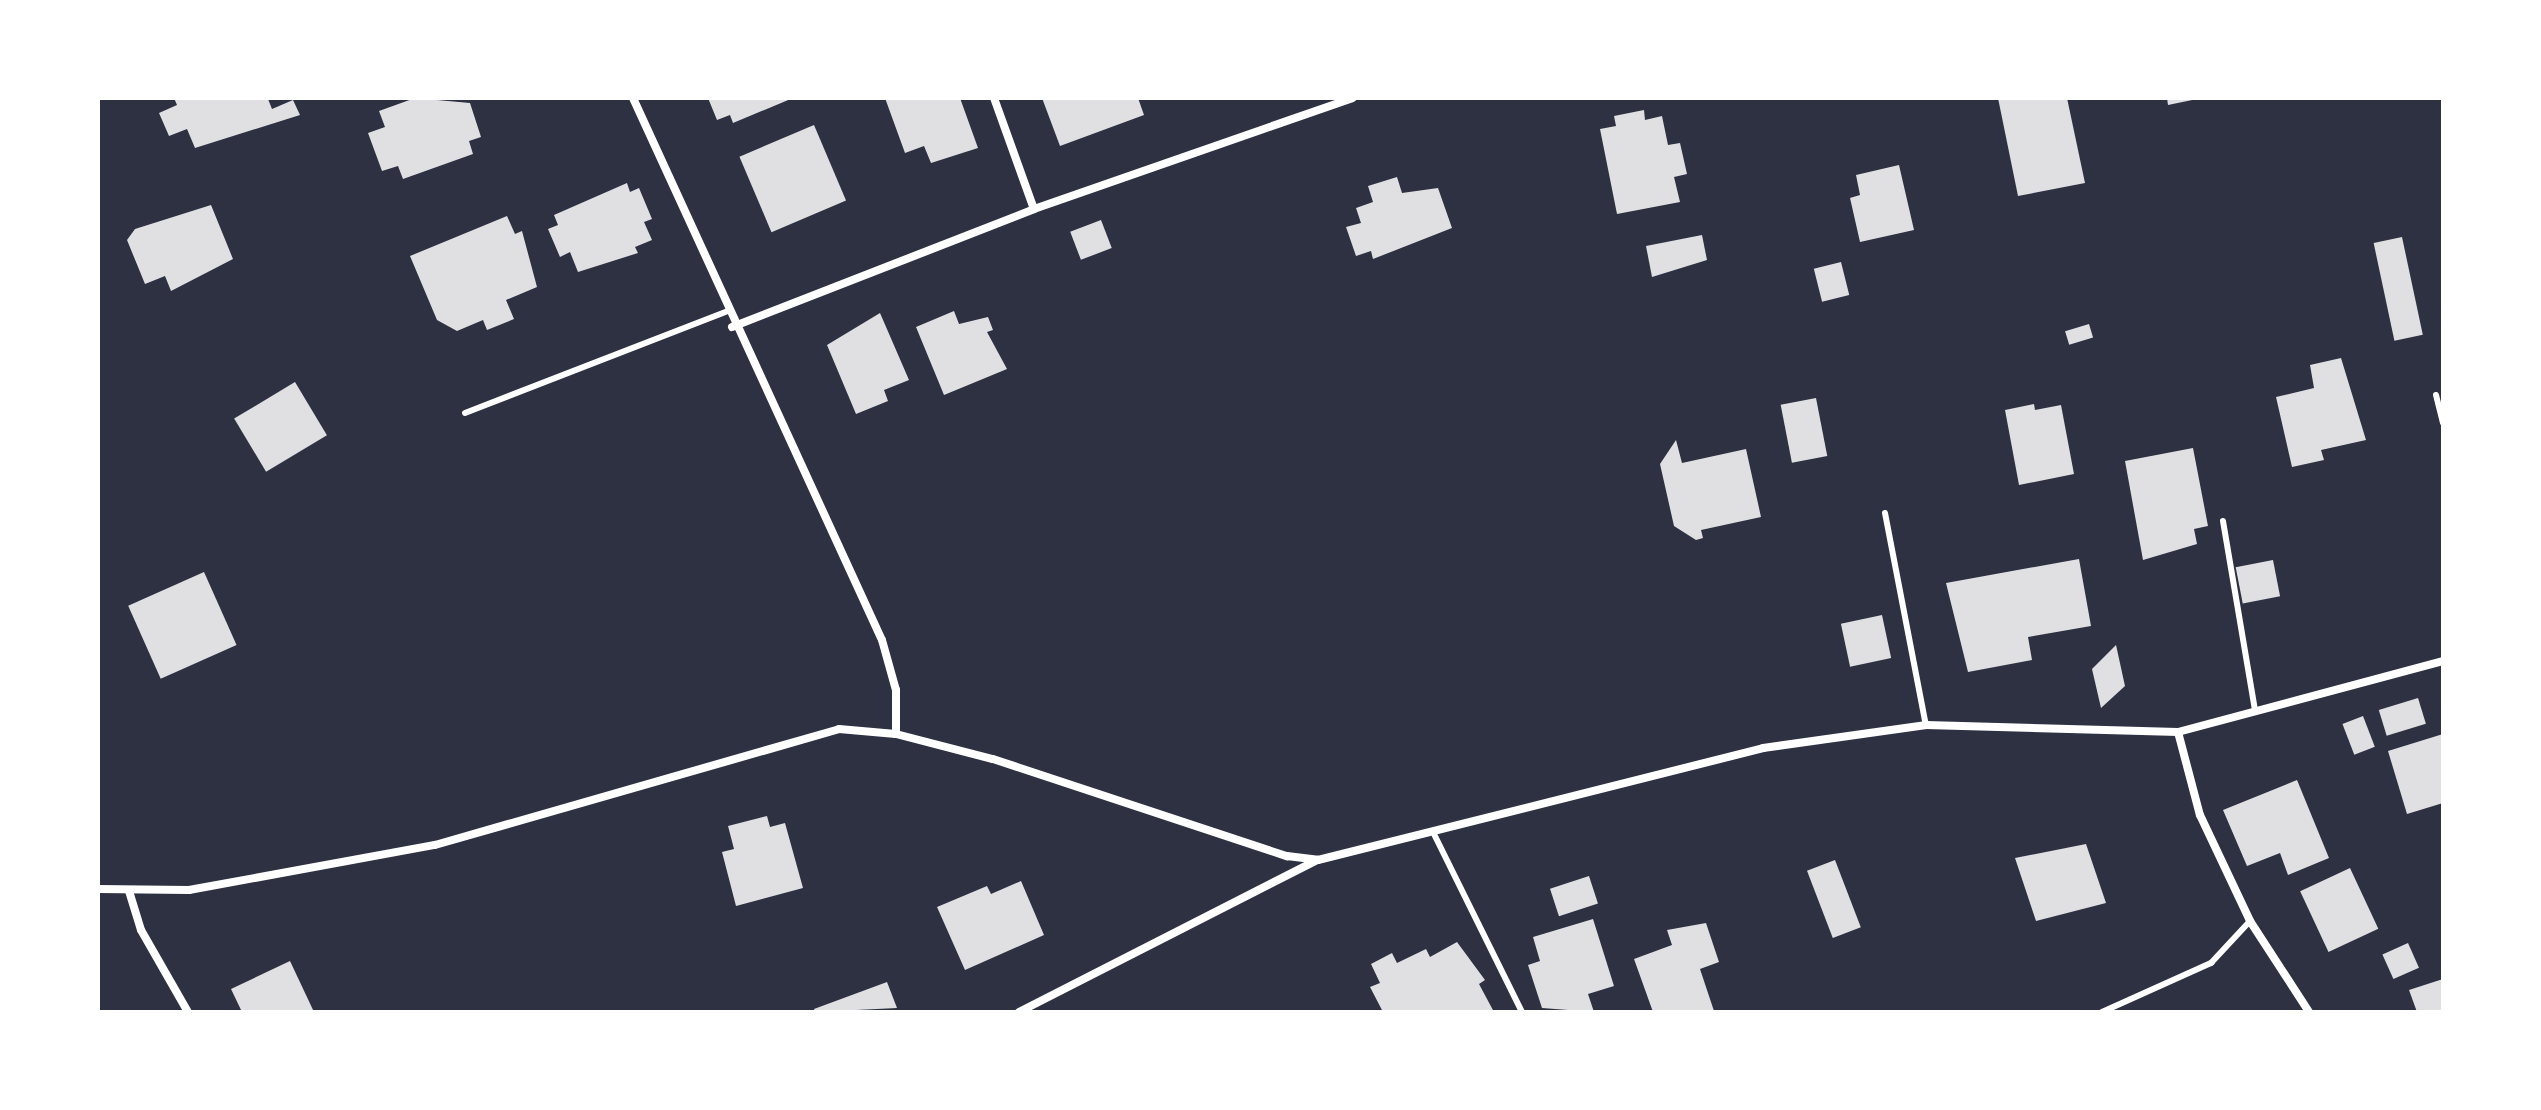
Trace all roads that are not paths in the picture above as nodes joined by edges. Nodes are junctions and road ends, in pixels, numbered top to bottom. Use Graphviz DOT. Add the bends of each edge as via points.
graph roads {
  1 [pos="633,98"];
  2 [pos="994,98"];
  3 [pos="1352,98"];
  4 [pos="1034,209"];
  5 [pos="726,312"];
  6 [pos="732,327"];
  7 [pos="2436,395"];
  8 [pos="465,413"];
  9 [pos="2443,423"];
  10 [pos="1885,513"];
  11 [pos="2223,521"];
  12 [pos="2443,661"];
  13 [pos="2255,711"];
  14 [pos="1926,725"];
  15 [pos="2178,732"];
  16 [pos="896,734"];
  17 [pos="1433,832"];
  18 [pos="1318,860"];
  19 [pos="98,889"];
  20 [pos="129,891"];
  21 [pos="2250,921"];
  22 [pos="188,1012"];
  23 [pos="1019,1012"];
  24 [pos="1522,1012"];
  25 [pos="2102,1012"];
  26 [pos="2309,1012"];
  1 -- 5 [label="street"];
  2 -- 4 [label="street"];
  3 -- 4 [label="street"];
  4 -- 6 [label="street"];
  5 -- 6 [label="street"];
  5 -- 8 [label="lane"];
  6 -- 16 [label="street" via="882,640 896,690"];
  7 -- 9 [label="lane"];
  10 -- 14 [label="lane"];
  11 -- 13 [label="lane"];
  12 -- 13 [label="street"];
  13 -- 15 [label="street"];
  14 -- 15 [label="street"];
  14 -- 17 [label="street" via="1763,748"];
  15 -- 21 [label="street" via="2200,815"];
  16 -- 18 [label="street"];
  16 -- 20 [label="street" via="802,734 435,845 189,890"];
  17 -- 18 [label="street"];
  17 -- 24 [label="lane"];
  18 -- 23 [label="street"];
  19 -- 20 [label="street"];
  20 -- 22 [label="street" via="141,930"];
  21 -- 25 [label="lane" via="2211,963"];
  21 -- 26 [label="street"];
}
